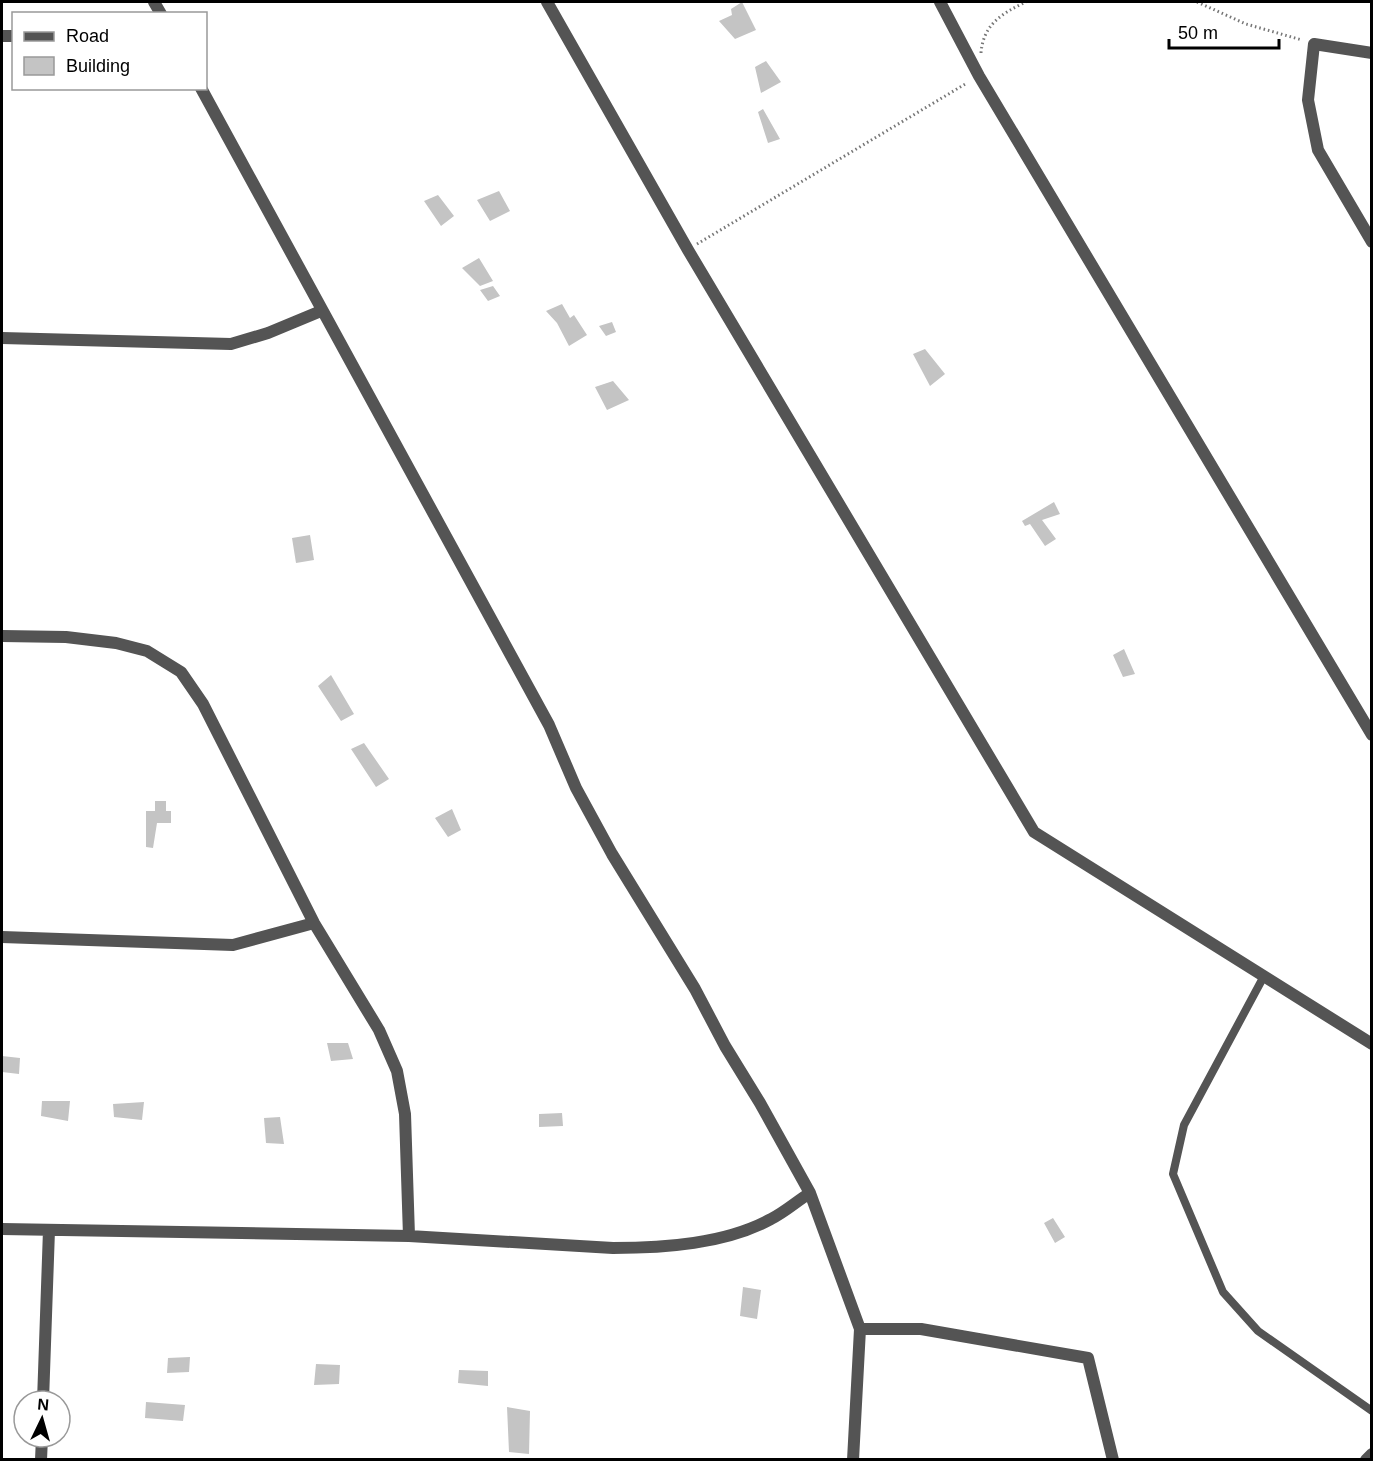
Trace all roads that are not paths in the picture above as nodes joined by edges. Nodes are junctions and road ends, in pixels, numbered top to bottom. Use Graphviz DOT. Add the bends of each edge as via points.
graph roads {
  1 [pos="547,2"];
  2 [pos="940,2"];
  3 [pos="1371,53"];
  4 [pos="202,90"];
  5 [pos="1371,242"];
  6 [pos="321,311"];
  7 [pos="2,338"];
  8 [pos="2,636"];
  9 [pos="1371,735"];
  10 [pos="314,923"];
  11 [pos="2,937"];
  12 [pos="1264,976"];
  13 [pos="1371,1044"];
  14 [pos="810,1193"];
  15 [pos="2,1229"];
  16 [pos="49,1230"];
  17 [pos="409,1236"];
  18 [pos="860,1329"];
  19 [pos="43,1389"];
  20 [pos="1371,1412"];
  21 [pos="1371,1454"];
  22 [pos="853,1460"];
  23 [pos="1113,1460"];
  24 [pos="1366,1460"];
  1 -- 12 [label="street" via="688,250 1034,832"];
  2 -- 9 [label="street" via="979,76"];
  3 -- 5 [label="street" via="1314,44 1308,100 1318,150"];
  4 -- 6 [label="street"];
  6 -- 7 [label="street" via="231,344"];
  6 -- 14 [label="street" via="549,725 576,788 612,854 695,989"];
  8 -- 10 [label="street" via="116,643 147,651 181,672 203,704"];
  10 -- 11 [label="street" via="233,945"];
  10 -- 17 [label="street" via="379,1030 397,1071 405,1114"];
  12 -- 13 [label="street"];
  12 -- 20 [label="lane" via="1184,1125 1173,1174 1223,1292 1258,1331"];
  14 -- 17 [label="street" via="771,1219 742,1231 682,1245 613,1248"];
  14 -- 18 [label="street"];
  15 -- 16 [label="street"];
  16 -- 17 [label="street"];
  16 -- 19 [label="street"];
  18 -- 22 [label="street"];
  18 -- 23 [label="street" via="921,1329 1088,1358"];
  21 -- 24 [label="street"];
}
